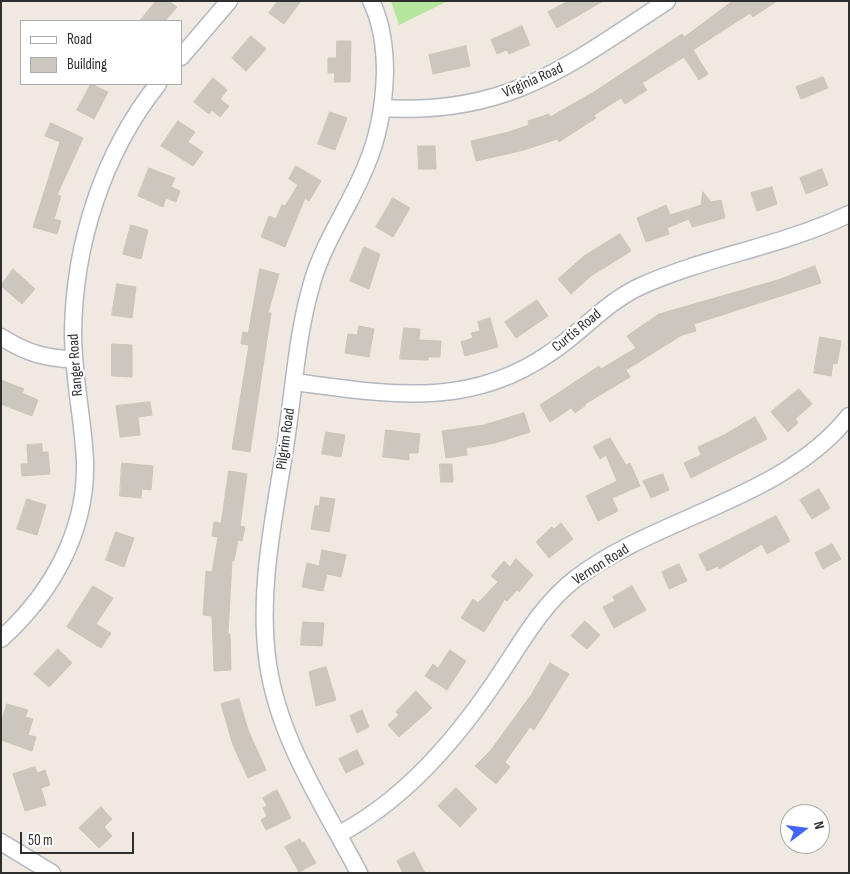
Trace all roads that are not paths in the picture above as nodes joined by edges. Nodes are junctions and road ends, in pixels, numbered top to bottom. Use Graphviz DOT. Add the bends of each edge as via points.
graph roads {
  1 [pos="230,1"];
  2 [pos="371,1"];
  3 [pos="667,1"];
  4 [pos="182,56"];
  5 [pos="157,85"];
  6 [pos="382,108"];
  7 [pos="848,216"];
  8 [pos="1,337"];
  9 [pos="74,359"];
  10 [pos="294,382"];
  11 [pos="849,416"];
  12 [pos="1,639"];
  13 [pos="339,834"];
  14 [pos="1,842"];
  15 [pos="52,873"];
  16 [pos="360,873"];
  1 -- 4 [label="street"];
  2 -- 6 [label="street, Pilgrim Road" via="383,42"];
  3 -- 6 [label="street, Virginia Road" via="562,69 512,92 489,100 443,108"];
  5 -- 9 [label="street, Ranger Road" via="119,144 95,203 77,282"];
  6 -- 10 [label="street, Pilgrim Road" via="366,168 336,223 312,281"];
  7 -- 10 [label="street, Curtis Road" via="640,286 609,305 538,361 481,387 414,395"];
  8 -- 9 [label="street" via="43,357"];
  9 -- 12 [label="street, Ranger Road" via="85,463 76,523 50,585"];
  10 -- 13 [label="street, Pilgrim Road" via="266,587 265,639 272,689 290,740"];
  11 -- 13 [label="street, Vernon Road" via="812,451 777,474 606,558 574,580 545,609 473,713 445,747 388,802"];
  13 -- 16 [label="street, Pilgrim Road"];
  14 -- 15 [label="street"];
}
